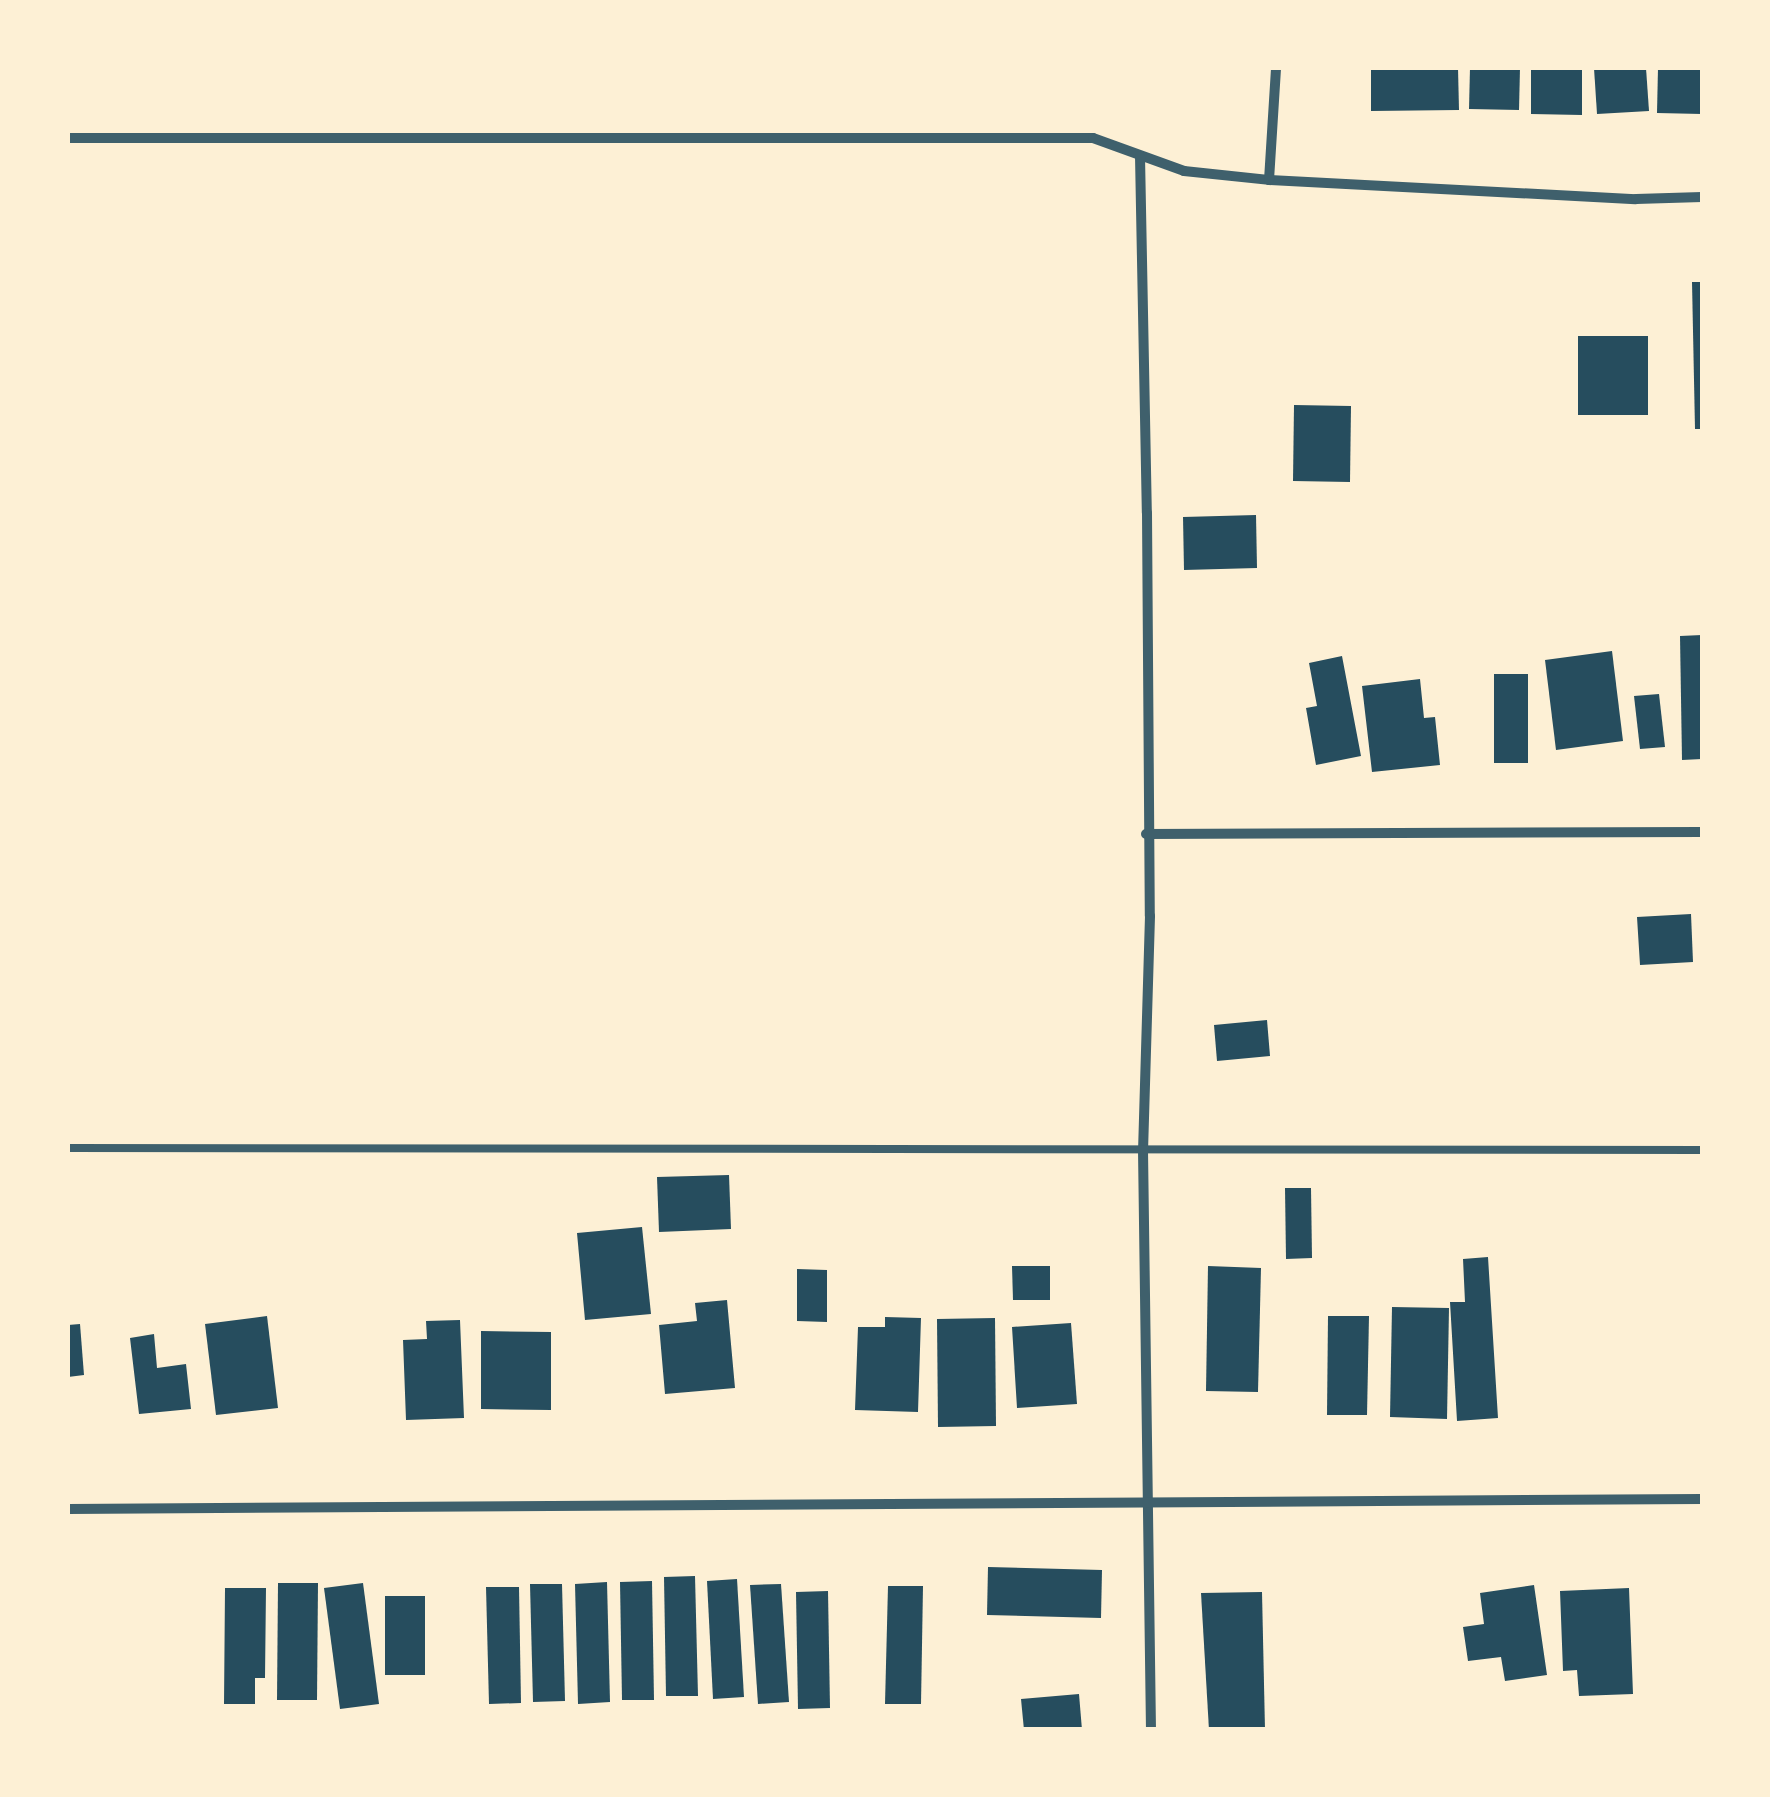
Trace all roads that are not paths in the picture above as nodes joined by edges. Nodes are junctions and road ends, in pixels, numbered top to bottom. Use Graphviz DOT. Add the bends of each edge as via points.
graph roads {
  1 [pos="1276,68"];
  2 [pos="68,138"];
  3 [pos="1140,156"];
  4 [pos="1269,180"];
  5 [pos="1702,196"];
  6 [pos="1702,832"];
  7 [pos="1146,834"];
  8 [pos="68,1148"];
  9 [pos="1144,1150"];
  10 [pos="1702,1150"];
  11 [pos="1702,1499"];
  12 [pos="1151,1503"];
  13 [pos="68,1509"];
  14 [pos="1151,1730"];
  1 -- 4 [label="street"];
  2 -- 3 [label="street" via="1093,138"];
  3 -- 4 [label="street" via="1184,171"];
  3 -- 7 [label="street"];
  4 -- 5 [label="street" via="1636,199"];
  6 -- 7 [label="street"];
  7 -- 9 [label="street"];
  8 -- 9 [label="lane"];
  9 -- 10 [label="lane"];
  9 -- 12 [label="street"];
  11 -- 12 [label="street"];
  12 -- 13 [label="street"];
  12 -- 14 [label="street"];
}
